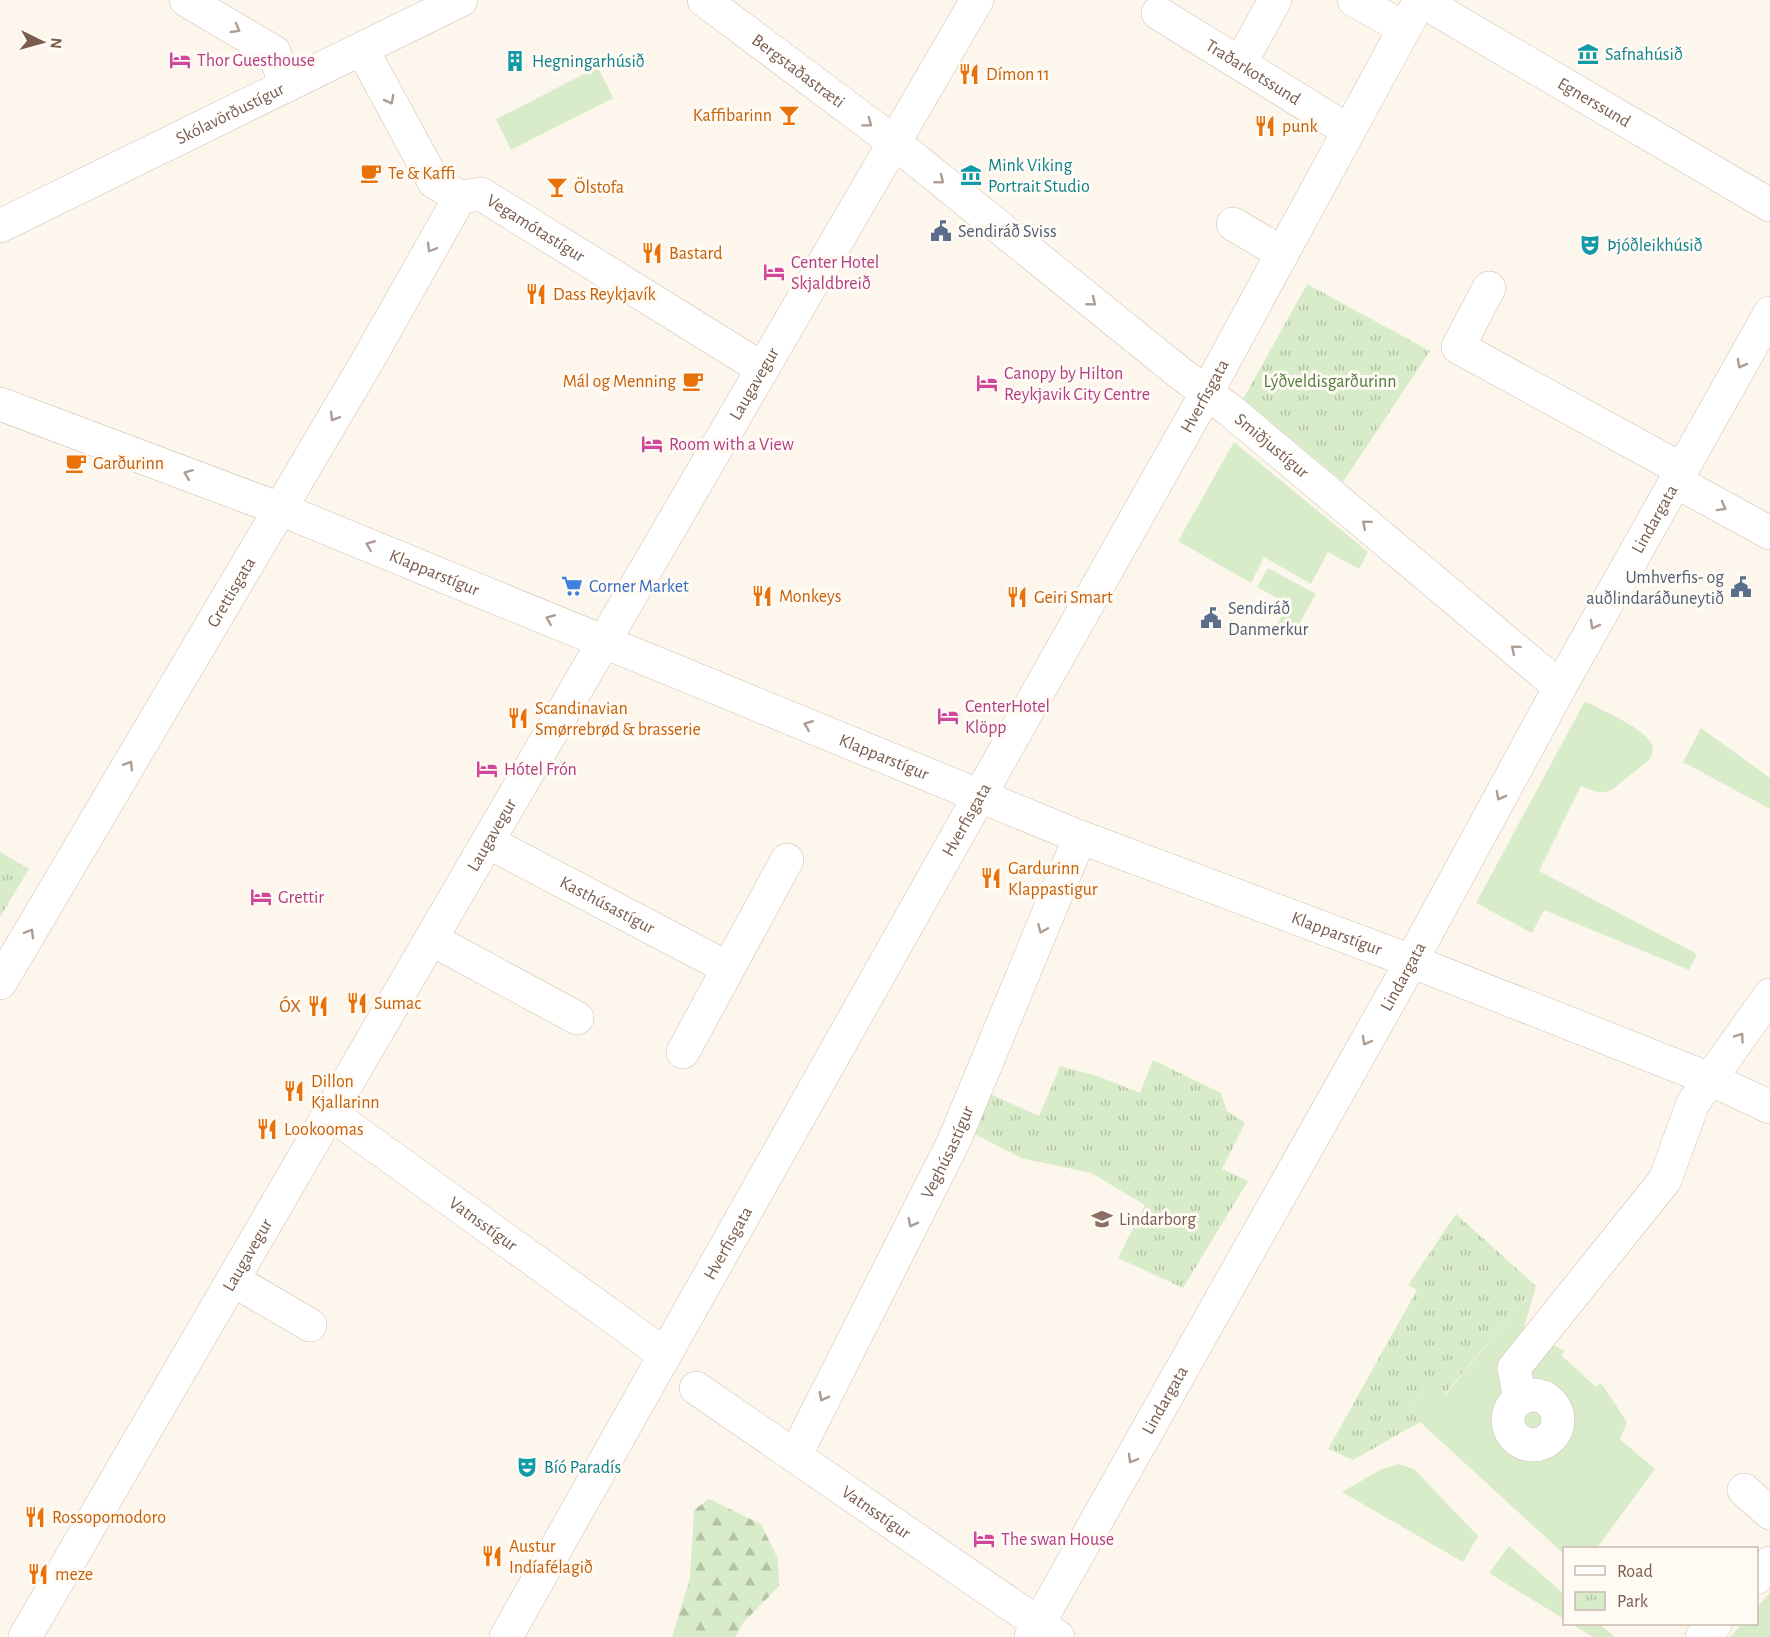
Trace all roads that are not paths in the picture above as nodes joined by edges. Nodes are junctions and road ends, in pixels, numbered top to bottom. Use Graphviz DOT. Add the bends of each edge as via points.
graph roads {
  1 [pos="186,0"];
  2 [pos="462,0"];
  3 [pos="704,0"];
  4 [pos="978,0"];
  5 [pos="1275,0"];
  6 [pos="1353,0"];
  7 [pos="1420,0"];
  8 [pos="1158,13"];
  9 [pos="1404,28"];
  10 [pos="362,49"];
  11 [pos="1247,51"];
  12 [pos="286,86"];
  13 [pos="1349,131"];
  14 [pos="895,143"];
  15 [pos="460,197"];
  16 [pos="1770,205"];
  17 [pos="1233,224"];
  18 [pos="0,226"];
  19 [pos="1282,253"];
  20 [pos="1489,288"];
  21 [pos="1770,313"];
  22 [pos="763,369"];
  23 [pos="1207,392"];
  24 [pos="0,404"];
  25 [pos="1678,475"];
  26 [pos="280,509"];
  27 [pos="1770,533"];
  28 [pos="604,642"];
  29 [pos="1560,687"];
  30 [pos="979,795"];
  31 [pos="1080,837"];
  32 [pos="488,842"];
  33 [pos="788,860"];
  34 [pos="430,939"];
  35 [pos="1411,960"];
  36 [pos="728,968"];
  37 [pos="0,983"];
  38 [pos="1770,995"];
  39 [pos="577,1018"];
  40 [pos="683,1052"];
  41 [pos="1710,1079"];
  42 [pos="1770,1107"];
  43 [pos="330,1113"];
  44 [pos="233,1280"];
  45 [pos="310,1325"];
  46 [pos="664,1354"];
  47 [pos="696,1388"];
  48 [pos="1520,1398"];
  49 [pos="795,1456"];
  50 [pos="1744,1490"];
  51 [pos="1770,1513"];
  52 [pos="1770,1563"];
  53 [pos="1758,1576"];
  54 [pos="1713,1625"];
  55 [pos="1042,1632"];
  56 [pos="25,1637"];
  57 [pos="506,1637"];
  58 [pos="1702,1637"];
  1 -- 12 [label="street, one-way" via="274,51"];
  2 -- 10 [label="street, Skólavörðustígur"];
  3 -- 14 [label="street, Bergstaðastræti, one-way"];
  4 -- 14 [label="street, Laugavegur"];
  5 -- 11 [label="street"];
  6 -- 9 [label="street"];
  7 -- 9 [label="street, Hverfisgata"];
  7 -- 16 [label="street, Egnerssund"];
  8 -- 13 [label="street, Traðarkotssund"];
  9 -- 13 [label="street, Hverfisgata"];
  10 -- 12 [label="street, Skólavörðustígur"];
  10 -- 15 [label="street, Vegamótastígur, one-way" via="434,183"];
  12 -- 18 [label="street, Skólavörðustígur"];
  13 -- 19 [label="street, Hverfisgata"];
  14 -- 22 [label="street, Laugavegur"];
  14 -- 23 [label="street, Smiðjustígur, one-way"];
  15 -- 22 [label="street, Vegamótastígur" via="481,194"];
  15 -- 26 [label="street, Grettisgata, one-way"];
  17 -- 19 [label="street"];
  19 -- 23 [label="street, Hverfisgata"];
  20 -- 25 [label="street" via="1458,347"];
  21 -- 25 [label="street, Lindargata, one-way"];
  22 -- 28 [label="street, Laugavegur"];
  29 -- 23 [label="street, Smiðjustígur, one-way"];
  23 -- 30 [label="street, Hverfisgata"];
  26 -- 24 [label="street, Klapparstígur, one-way"];
  25 -- 27 [label="street, one-way"];
  25 -- 29 [label="street, Lindargata, one-way"];
  28 -- 26 [label="street, Klapparstígur, one-way"];
  37 -- 26 [label="street, Grettisgata, one-way"];
  30 -- 28 [label="street, Klapparstígur, one-way"];
  28 -- 32 [label="street, Laugavegur"];
  29 -- 35 [label="street, Lindargata, one-way"];
  30 -- 31 [label="street, Klapparstígur"];
  30 -- 46 [label="street, Hverfisgata"];
  31 -- 35 [label="street, Klapparstígur"];
  31 -- 49 [label="street, Veghúsastígur, one-way" via="954,1141"];
  32 -- 34 [label="street, Laugavegur"];
  32 -- 36 [label="street, Kasthúsastígur"];
  33 -- 36 [label="street"];
  34 -- 39 [label="street"];
  34 -- 43 [label="street, Laugavegur"];
  35 -- 41 [label="street, Klapparstígur"];
  35 -- 55 [label="street, Lindargata, one-way"];
  36 -- 40 [label="street"];
  41 -- 38 [label="street, one-way"];
  41 -- 42 [label="street, Klapparstígur"];
  41 -- 48 [label="street" via="1693,1103 1665,1180 1514,1368"];
  43 -- 44 [label="street, Laugavegur"];
  43 -- 46 [label="street, Vatnsstígur"];
  44 -- 45 [label="street"];
  44 -- 56 [label="street, Laugavegur"];
  46 -- 57 [label="street, Hverfisgata"];
  47 -- 49 [label="street, Vatnsstígur"];
  49 -- 55 [label="street, Vatnsstígur"];
  50 -- 51 [label="street"];
  52 -- 53 [label="street"];
  54 -- 58 [label="street"];
}
